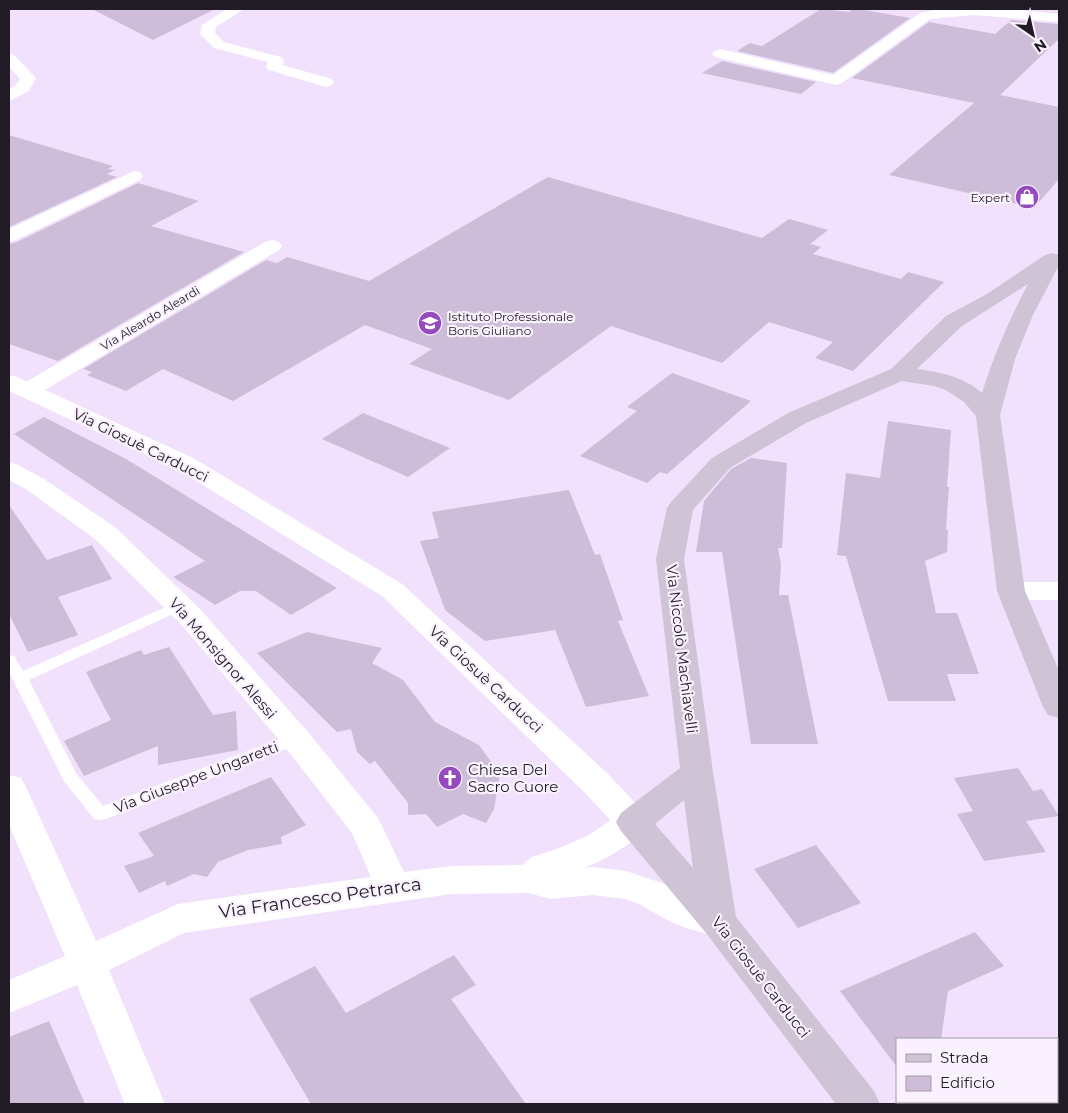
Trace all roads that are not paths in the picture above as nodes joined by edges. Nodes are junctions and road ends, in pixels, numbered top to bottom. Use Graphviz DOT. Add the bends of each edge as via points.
graph roads {
  1 [pos="233,9"];
  2 [pos="1059,18"];
  3 [pos="720,54"];
  4 [pos="9,58"];
  5 [pos="326,82"];
  6 [pos="9,96"];
  7 [pos="134,176"];
  8 [pos="9,236"];
  9 [pos="272,246"];
  10 [pos="1056,255"];
  11 [pos="994,298"];
  12 [pos="1022,315"];
  13 [pos="899,374"];
  14 [pos="18,386"];
  15 [pos="988,415"];
  16 [pos="9,470"];
  17 [pos="1011,591"];
  18 [pos="1059,591"];
  19 [pos="179,606"];
  20 [pos="9,660"];
  21 [pos="20,678"];
  22 [pos="1059,707"];
  23 [pos="296,739"];
  24 [pos="697,772"];
  25 [pos="9,788"];
  26 [pos="633,822"];
  27 [pos="529,879"];
  28 [pos="393,887"];
  29 [pos="719,922"];
  30 [pos="87,963"];
  31 [pos="9,997"];
  32 [pos="145,1104"];
  33 [pos="860,1104"];
  1 -- 5 [label="street" via="208,25 207,34 219,45 276,60 274,67"];
  2 -- 3 [label="street" via="938,12 925,16 836,80"];
  4 -- 6 [label="street" via="28,78 23,88"];
  7 -- 8 [label="street"];
  9 -- 14 [label="street, Via Aleardo Aleardi"];
  10 -- 11 [label="main road, Via Niccolò Machiavelli"];
  10 -- 12 [label="main road"];
  11 -- 12 [label="main road" via="1018,303"];
  11 -- 13 [label="main road, Via Niccolò Machiavelli" via="954,321"];
  12 -- 15 [label="main road" via="1004,359"];
  13 -- 15 [label="main road" via="952,384 970,394"];
  13 -- 24 [label="main road, Via Niccolò Machiavelli" via="796,418 721,463 680,508 670,559"];
  14 -- 26 [label="street, Via Giosuè Carducci" via="186,464 392,590"];
  15 -- 17 [label="main road"];
  16 -- 19 [label="street, Via Monsignor Alessi" via="35,484 105,533"];
  17 -- 18 [label="street"];
  17 -- 22 [label="main road"];
  19 -- 21 [label="lane"];
  19 -- 23 [label="street, Via Monsignor Alessi"];
  20 -- 21 [label="lane"];
  21 -- 23 [label="lane, Via Giuseppe Ungaretti" via="70,777 100,814"];
  23 -- 28 [label="street, Via Monsignor Alessi" via="366,827"];
  24 -- 26 [label="main road"];
  24 -- 29 [label="main road, Via Niccolò Machiavelli"];
  25 -- 30 [label="street"];
  26 -- 27 [label="street" via="601,844 544,867"];
  26 -- 29 [label="main road, Via Giosuè Carducci"];
  27 -- 28 [label="street, Via Francesco Petrarca" via="451,880"];
  27 -- 29 [label="street, Via Francesco Petrarca" via="550,885 593,881 626,885 652,894 686,913"];
  28 -- 30 [label="street, Via Francesco Petrarca" via="178,919"];
  29 -- 33 [label="main road, Via Giosuè Carducci"];
  30 -- 31 [label="street, Via Francesco Petrarca"];
  30 -- 32 [label="street"];
}
